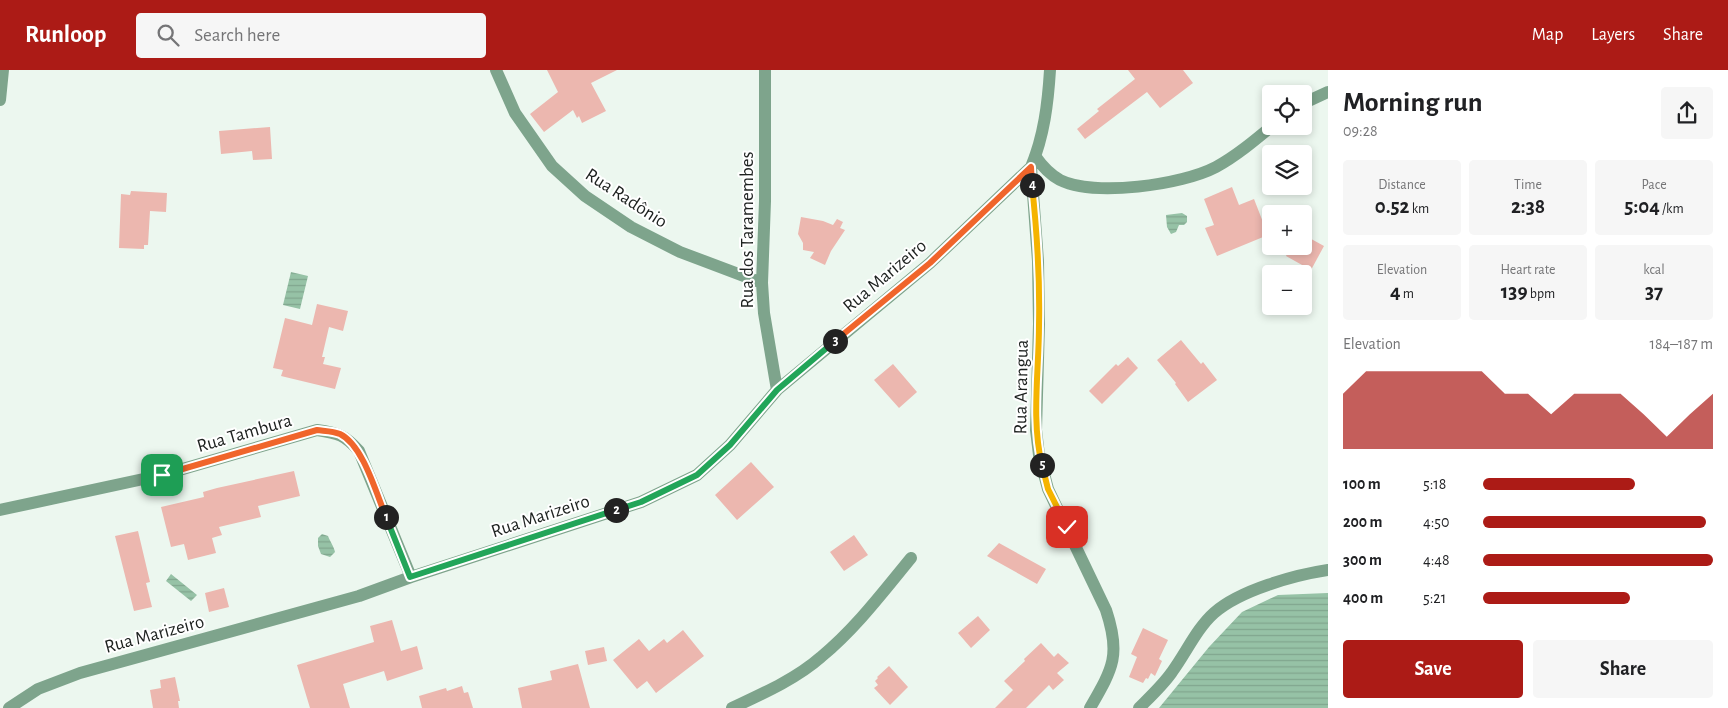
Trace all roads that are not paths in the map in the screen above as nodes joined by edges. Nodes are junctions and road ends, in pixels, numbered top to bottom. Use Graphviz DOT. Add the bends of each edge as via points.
graph roads {
  1 [pos="3,70"];
  2 [pos="496,70"];
  3 [pos="765,70"];
  4 [pos="1050,70"];
  5 [pos="1328,92"];
  6 [pos="1312,99"];
  7 [pos="0,100"];
  8 [pos="1262,134"];
  9 [pos="1033,161"];
  10 [pos="762,283"];
  11 [pos="777,390"];
  12 [pos="0,510"];
  13 [pos="911,558"];
  14 [pos="1328,570"];
  15 [pos="410,577"];
  16 [pos="9,708"];
  17 [pos="732,708"];
  18 [pos="1090,708"];
  19 [pos="1138,708"];
  1 -- 7 [label="street"];
  2 -- 10 [label="street, Rua Radônio" via="515,113 552,166 585,196 631,227 680,252"];
  3 -- 10 [label="street, Rua dos Taramembes"];
  4 -- 9 [label="street" via="1046,114"];
  5 -- 6 [label="street"];
  8 -- 9 [label="street" via="1215,167 1168,183 1118,188 1076,184 1062,181"];
  9 -- 11 [label="street, Rua Marizeiro" via="930,263"];
  9 -- 18 [label="street, Rua Arangua" via="1038,261 1036,430 1039,455 1048,489 1106,610 1114,645 1114,661"];
  10 -- 11 [label="street, Rua dos Taramembes"];
  11 -- 15 [label="street, Rua Marizeiro" via="730,445 697,475 641,502"];
  12 -- 15 [label="street, Rua Tambura" via="162,475 317,430 338,433 359,451"];
  13 -- 17 [label="street" via="855,625 820,658 774,688"];
  14 -- 19 [label="street" via="1246,593 1214,612 1171,674"];
  15 -- 16 [label="street, Rua Marizeiro" via="359,596 80,673 38,689"];
}
